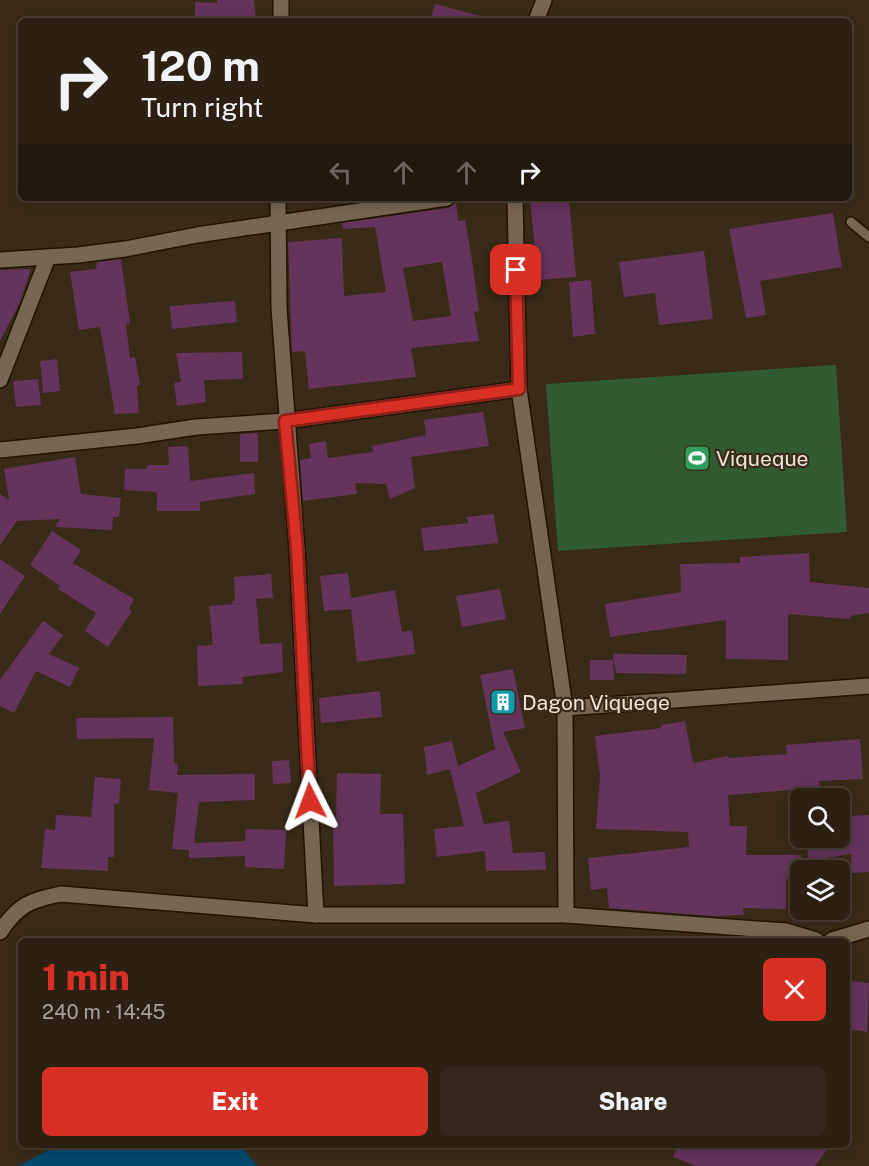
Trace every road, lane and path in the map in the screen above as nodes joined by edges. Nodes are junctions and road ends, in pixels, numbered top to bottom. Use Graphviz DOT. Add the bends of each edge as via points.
graph roads {
  1 [pos="281,0"];
  2 [pos="544,0"];
  3 [pos="281,18"];
  4 [pos="537,18"];
  5 [pos="278,201"];
  6 [pos="428,201"];
  7 [pos="515,201"];
  8 [pos="851,222"];
  9 [pos="278,224"];
  10 [pos="869,237"];
  11 [pos="48,257"];
  12 [pos="0,260"];
  13 [pos="0,380"];
  14 [pos="519,389"];
  15 [pos="285,421"];
  16 [pos="0,450"];
  17 [pos="869,686"];
  18 [pos="565,708"];
  19 [pos="316,915"];
  20 [pos="566,915"];
  21 [pos="869,929"];
  22 [pos="0,932"];
  23 [pos="808,938"];
  24 [pos="839,938"];
  1 -- 3 [label="street"];
  2 -- 4 [label="street"];
  5 -- 9 [label="street"];
  6 -- 9 [label="street"];
  7 -- 14 [label="street"];
  8 -- 10 [label="lane"];
  9 -- 11 [label="street" via="125,249"];
  9 -- 15 [label="street"];
  11 -- 12 [label="street"];
  11 -- 13 [label="street"];
  14 -- 15 [label="street"];
  14 -- 18 [label="street"];
  15 -- 16 [label="street" via="196,427"];
  15 -- 19 [label="street" via="297,549"];
  17 -- 18 [label="street"];
  18 -- 20 [label="street"];
  19 -- 20 [label="street"];
  19 -- 22 [label="street" via="61,894 32,899"];
  20 -- 23 [label="street" via="786,932"];
  21 -- 24 [label="street"];
}
